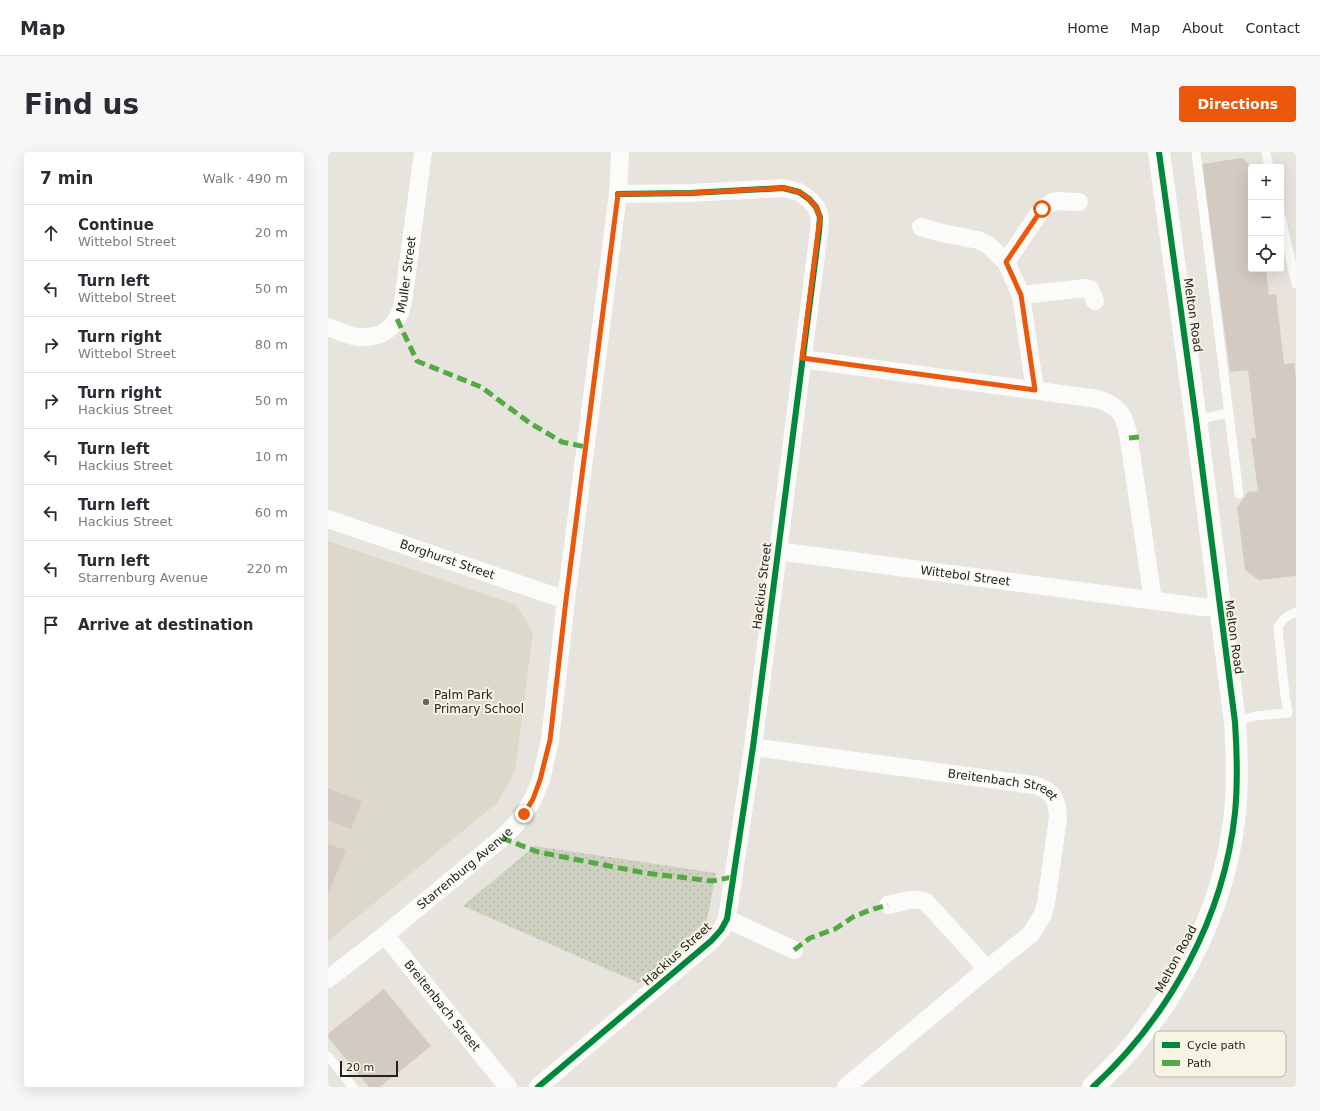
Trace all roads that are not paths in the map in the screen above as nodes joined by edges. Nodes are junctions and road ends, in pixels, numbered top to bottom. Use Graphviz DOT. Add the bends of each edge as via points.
graph roads {
  1 [pos="423,152"];
  2 [pos="620,152"];
  3 [pos="1159,152"];
  4 [pos="1196,152"];
  5 [pos="1266,152"];
  6 [pos="1268,164"];
  7 [pos="618,194"];
  8 [pos="1078,202"];
  9 [pos="921,227"];
  10 [pos="1284,230"];
  11 [pos="1006,262"];
  12 [pos="1296,284"];
  13 [pos="1021,295"];
  14 [pos="1095,301"];
  15 [pos="328,327"];
  16 [pos="802,358"];
  17 [pos="1035,390"];
  18 [pos="1228,413"];
  19 [pos="1196,420"];
  20 [pos="1239,494"];
  21 [pos="328,519"];
  22 [pos="778,551"];
  23 [pos="566,600"];
  24 [pos="1153,600"];
  25 [pos="1219,606"];
  26 [pos="1296,612"];
  27 [pos="1292,713"];
  28 [pos="1235,722"];
  29 [pos="752,747"];
  30 [pos="888,905"];
  31 [pos="727,919"];
  32 [pos="385,935"];
  33 [pos="794,950"];
  34 [pos="987,968"];
  35 [pos="328,979"];
  36 [pos="328,1056"];
  37 [pos="499,1084"];
  38 [pos="353,1087"];
  39 [pos="538,1087"];
  40 [pos="846,1087"];
  41 [pos="1093,1087"];
  1 -- 15 [label="street, Muller Street" via="403,302 399,315 388,331 370,336 358,337"];
  2 -- 7 [label="street, Starrenburg Avenue"];
  3 -- 19 [label="street, Melton Road"];
  4 -- 18 [label="lane"];
  5 -- 6 [label="lane"];
  7 -- 16 [label="street, Hackius Street" via="784,188 799,192 808,198 820,217"];
  7 -- 23 [label="street, Starrenburg Avenue"];
  8 -- 11 [label="street" via="1057,201 1042,209"];
  9 -- 11 [label="street" via="978,240 988,245"];
  10 -- 12 [label="lane"];
  11 -- 13 [label="street"];
  13 -- 14 [label="street" via="1086,288 1090,289"];
  13 -- 17 [label="street"];
  16 -- 17 [label="street"];
  16 -- 22 [label="street, Hackius Street"];
  17 -- 24 [label="street" via="1098,399 1117,408 1122,415 1128,433"];
  18 -- 19 [label="lane"];
  18 -- 20 [label="lane"];
  19 -- 25 [label="street, Melton Road"];
  21 -- 23 [label="street, Borghurst Street"];
  22 -- 24 [label="street, Wittebol Street"];
  22 -- 29 [label="street, Hackius Street"];
  23 -- 32 [label="street, Starrenburg Avenue" via="550,740 533,799 515,826 502,838"];
  24 -- 25 [label="street, Wittebol Street" via="1202,607"];
  25 -- 28 [label="street, Melton Road"];
  26 -- 27 [label="lane" via="1282,620 1278,628 1285,695"];
  27 -- 28 [label="lane" via="1255,716"];
  28 -- 41 [label="street, Melton Road" via="1237,783 1234,813 1225,867 1209,918 1168,999 1134,1045"];
  29 -- 31 [label="street, Hackius Street"];
  29 -- 34 [label="street, Breitenbach Street" via="1034,785 1047,789 1058,808 1058,818 1049,891 1043,914 1031,934"];
  30 -- 34 [label="street" via="914,900 926,902"];
  31 -- 33 [label="street, Hackius Street"];
  31 -- 39 [label="street, Hackius Street" via="712,942"];
  32 -- 35 [label="street, Starrenburg Avenue"];
  32 -- 37 [label="street, Breitenbach Street"];
  34 -- 40 [label="street, Breitenbach Street"];
  36 -- 38 [label="lane"];
}
